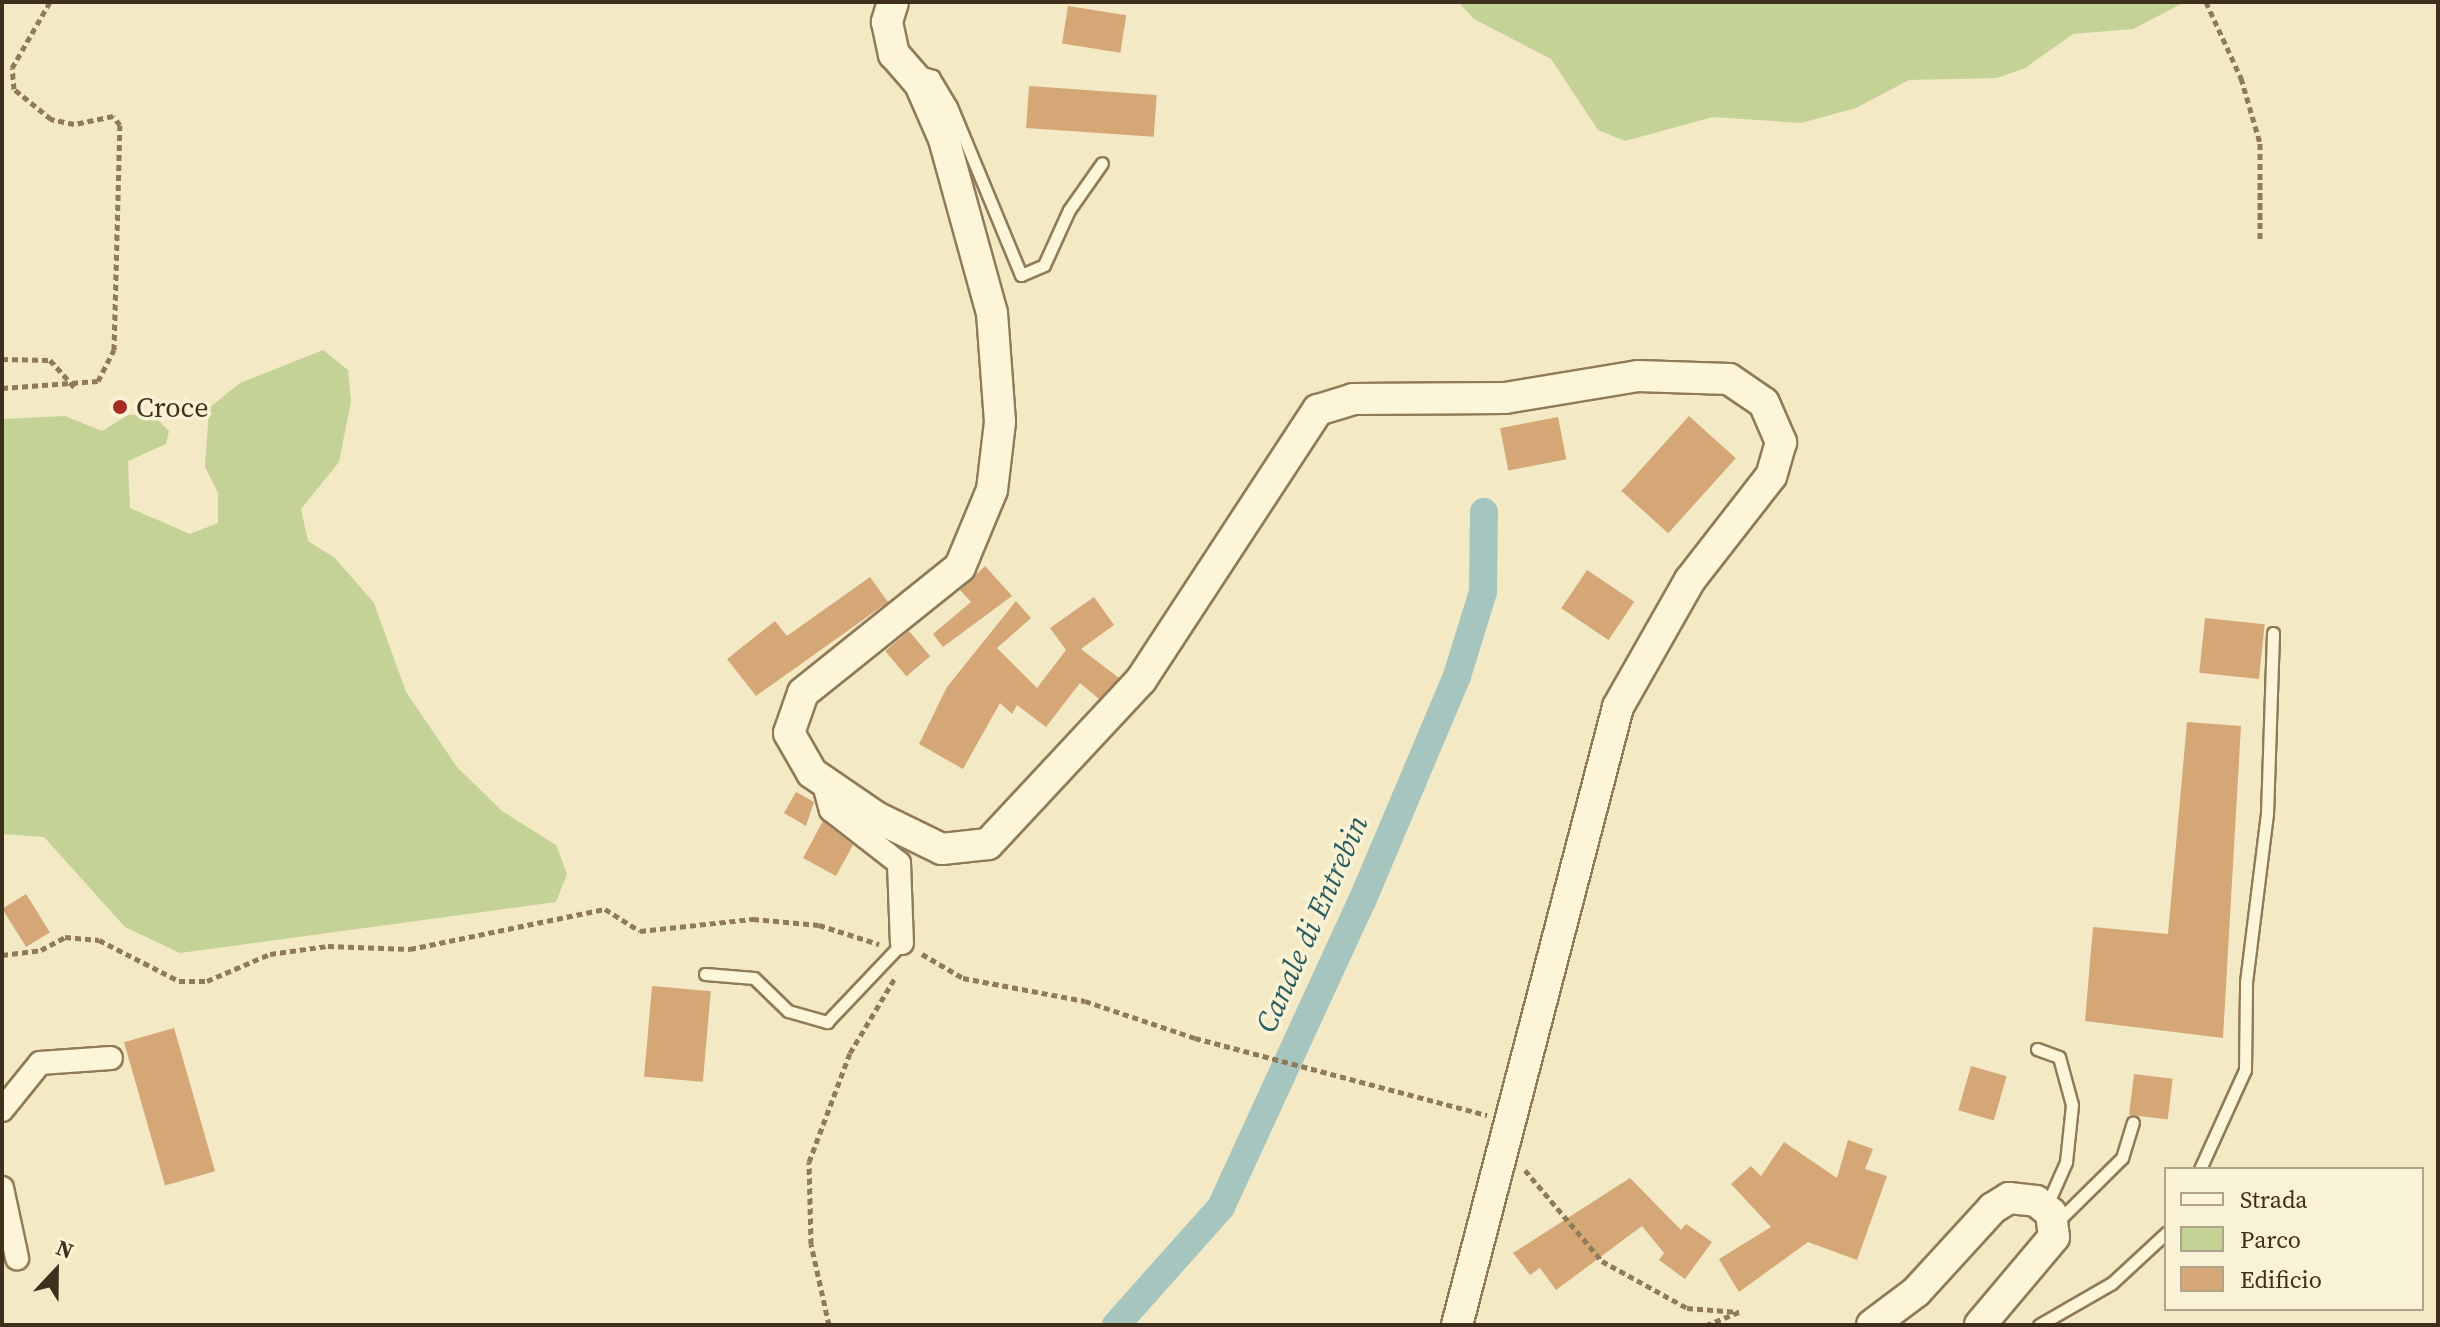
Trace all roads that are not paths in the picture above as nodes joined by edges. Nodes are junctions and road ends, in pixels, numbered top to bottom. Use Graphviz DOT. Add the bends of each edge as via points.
graph roads {
  1 [pos="893,2"];
  2 [pos="906,69"];
  3 [pos="1102,163"];
  4 [pos="2273,633"];
  5 [pos="823,781"];
  6 [pos="902,943"];
  7 [pos="705,974"];
  8 [pos="2037,1049"];
  9 [pos="111,1058"];
  10 [pos="2,1110"];
  11 [pos="2133,1123"];
  12 [pos="2201,1167"];
  13 [pos="2,1188"];
  14 [pos="2050,1215"];
  15 [pos="2164,1235"];
  16 [pos="17,1258"];
  17 [pos="1457,1325"];
  18 [pos="1872,1325"];
  19 [pos="1980,1325"];
  20 [pos="2039,1325"];
  1 -- 2 [label="street" via="887,22 894,54"];
  2 -- 3 [label="lane" via="933,76 951,106 1021,275 1044,265 1069,210"];
  2 -- 5 [label="street" via="944,139 992,313 998,458 983,517 948,584 803,693 789,733"];
  4 -- 12 [label="lane" via="2267,814 2246,982 2249,1041 2245,1070"];
  5 -- 6 [label="street" via="831,810 899,863"];
  5 -- 17 [label="street" via="942,849 988,844 1141,680 1318,410 1353,399 1505,398 1638,376 1729,379 1764,403 1781,442 1771,476 1690,580 1618,707 1512,1135"];
  6 -- 7 [label="lane" via="827,1022 788,1011 754,978"];
  8 -- 14 [label="lane" via="2059,1057 2072,1105 2066,1162"];
  9 -- 10 [label="street" via="40,1063"];
  11 -- 14 [label="lane" via="2122,1158"];
  13 -- 16 [label="street"];
  14 -- 18 [label="street" via="2021,1197 1993,1208 1916,1292"];
  14 -- 19 [label="street" via="2049,1248"];
  15 -- 20 [label="lane" via="2112,1283"];
}
